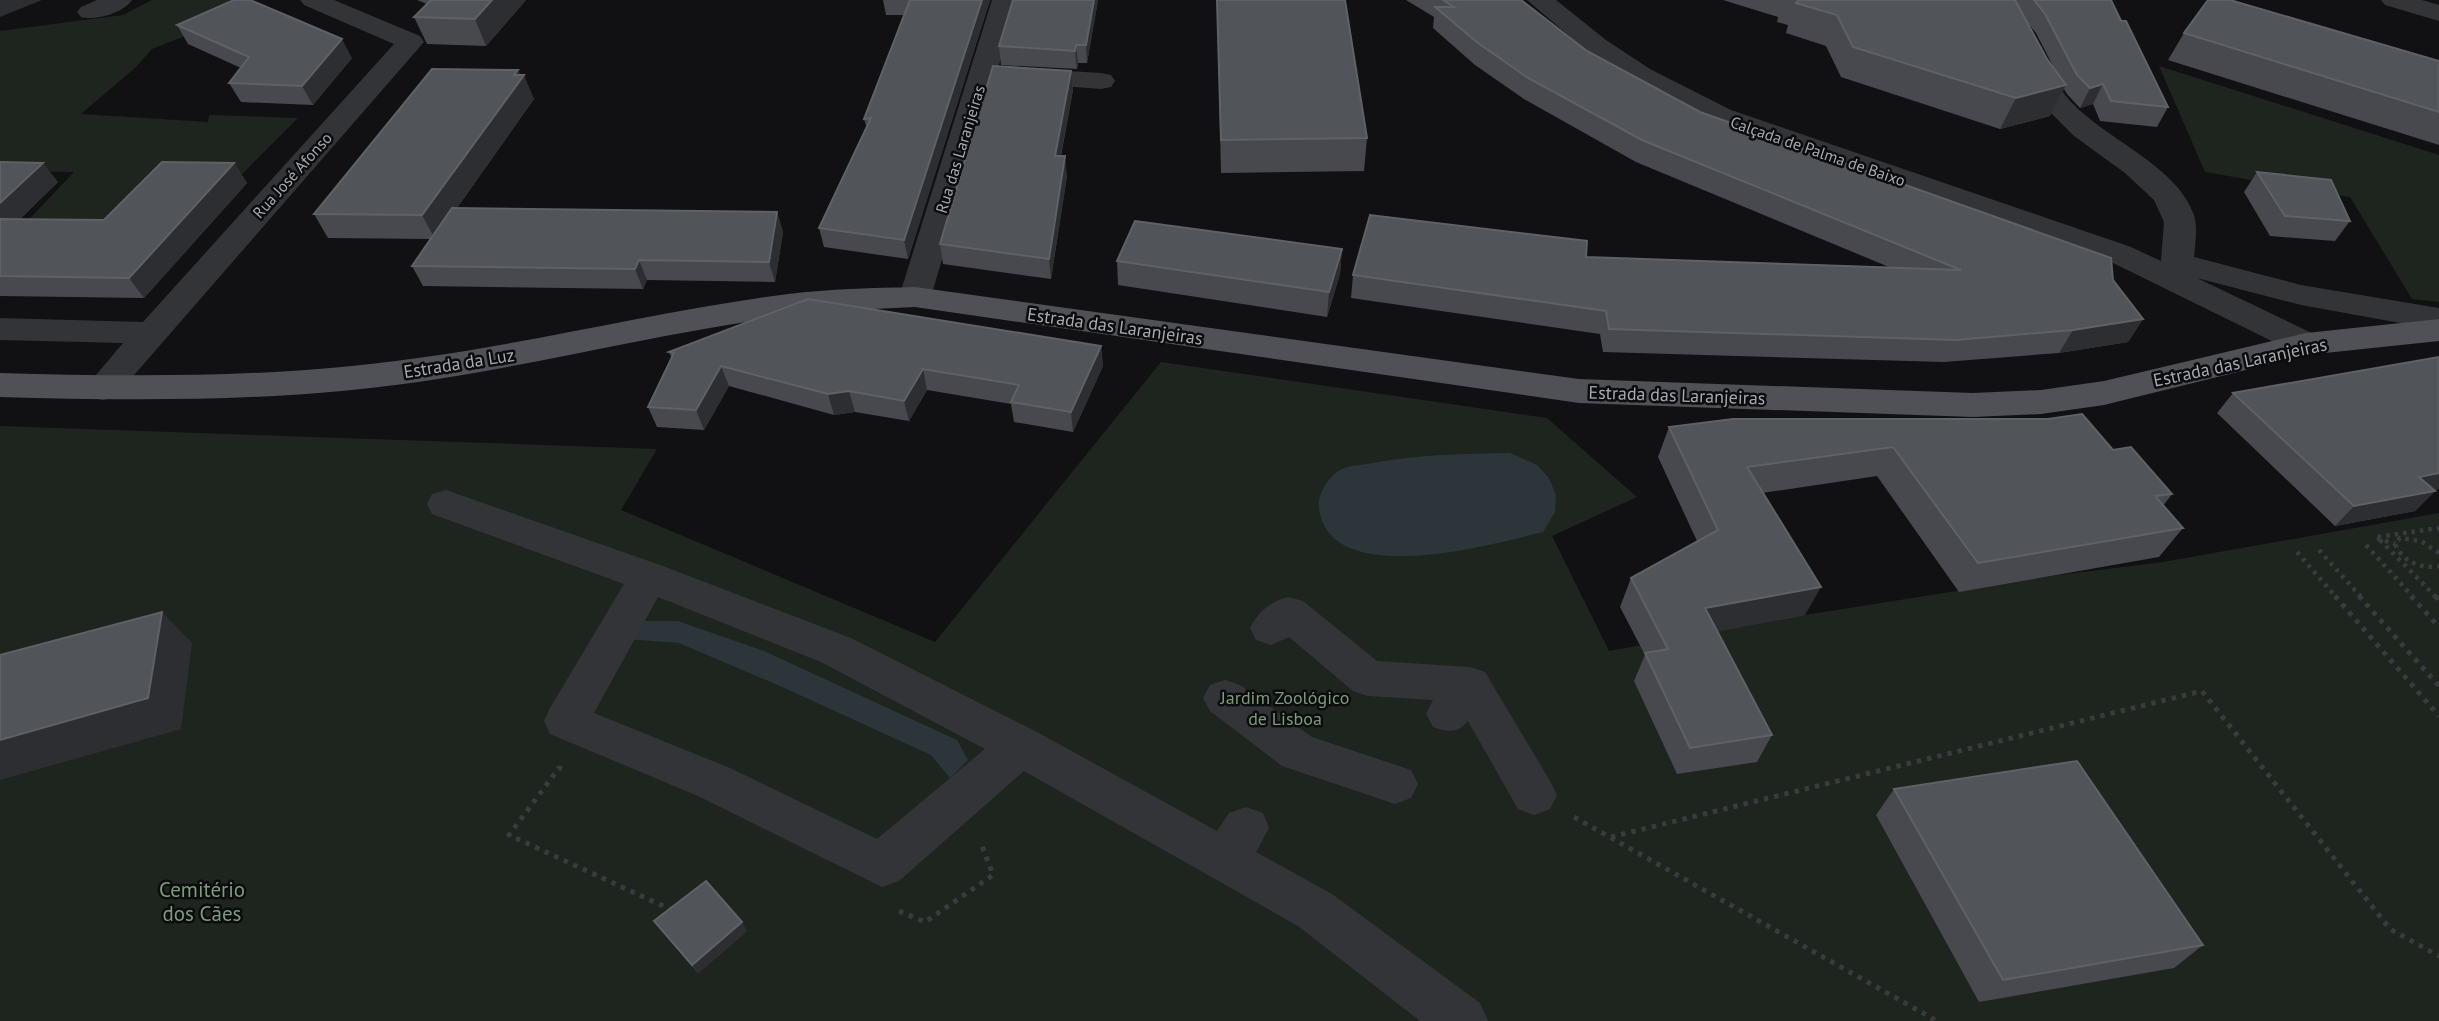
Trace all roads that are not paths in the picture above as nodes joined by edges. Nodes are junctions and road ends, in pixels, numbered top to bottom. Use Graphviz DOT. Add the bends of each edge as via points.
graph roads {
  1 [pos="119,0"];
  2 [pos="313,0"];
  3 [pos="1005,0"];
  4 [pos="1540,0"];
  5 [pos="2394,0"];
  6 [pos="1996,9"];
  7 [pos="90,12"];
  8 [pos="2439,13"];
  9 [pos="982,74"];
  10 [pos="1101,80"];
  11 [pos="2120,254"];
  12 [pos="2177,263"];
  13 [pos="2267,288"];
  14 [pos="915,297"];
  15 [pos="2439,319"];
  16 [pos="0,329"];
  17 [pos="2439,330"];
  18 [pos="151,334"];
  19 [pos="2306,344"];
  20 [pos="0,385"];
  21 [pos="103,388"];
  22 [pos="446,504"];
  23 [pos="649,577"];
  24 [pos="1271,628"];
  25 [pos="1225,698"];
  26 [pos="1021,746"];
  27 [pos="1395,784"];
  28 [pos="1534,795"];
  29 [pos="1462,1021"];
  1 -- 7 [label="street"];
  2 -- 18 [label="street, Rua José Afonso" via="418,34"];
  3 -- 9 [label="street, Rua das Laranjeiras"];
  4 -- 11 [label="street, Calçada de Palma de Baixo" via="1640,75 1720,116"];
  5 -- 8 [label="street"];
  6 -- 12 [label="street" via="2038,67 2057,105 2162,191 2177,211"];
  9 -- 10 [label="street"];
  9 -- 14 [label="street, Rua das Laranjeiras"];
  11 -- 12 [label="street, Calçada de Palma de Baixo"];
  11 -- 19 [label="street, Calçada de Palma de Baixo"];
  12 -- 13 [label="street, Calçada de Palma de Baixo"];
  13 -- 15 [label="street, Calçada de Palma de Baixo"];
  13 -- 19 [label="street, Calçada de Palma de Baixo" via="2294,312"];
  14 -- 19 [label="main road, Estrada das Laranjeiras" via="1579,391 1946,404 2041,402 2104,393"];
  14 -- 21 [label="main road, Estrada da Luz" via="791,304 417,371 331,381"];
  16 -- 18 [label="street"];
  17 -- 19 [label="main road, Estrada das Laranjeiras"];
  18 -- 21 [label="street, Rua José Afonso"];
  20 -- 21 [label="main road, Estrada da Luz"];
  22 -- 23 [label="street"];
  23 -- 26 [label="street" via="836,650"];
  23 -- 26 [label="street" via="566,721 714,782 882,865"];
  24 -- 28 [label="street" via="1288,613 1368,678 1459,700"];
  25 -- 27 [label="street" via="1292,762"];
  26 -- 29 [label="street" via="1236,844"];
}
